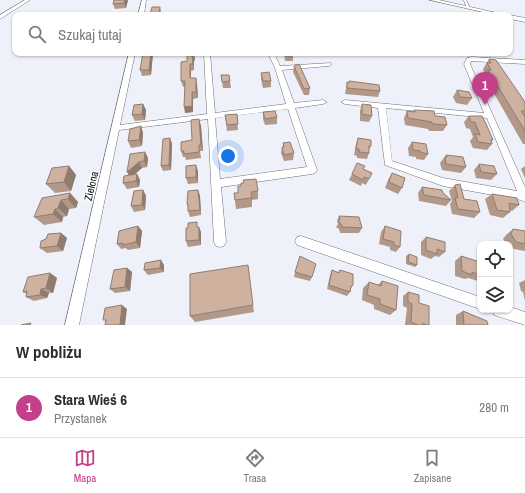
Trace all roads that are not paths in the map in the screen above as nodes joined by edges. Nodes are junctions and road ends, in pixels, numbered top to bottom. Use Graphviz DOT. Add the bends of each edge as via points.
graph roads {
  1 [pos="28,0"];
  2 [pos="144,0"];
  3 [pos="434,0"];
  4 [pos="465,0"];
  5 [pos="468,7"];
  6 [pos="142,12"];
  7 [pos="490,12"];
  8 [pos="0,17"];
  9 [pos="513,18"];
  10 [pos="525,20"];
  11 [pos="131,56"];
  12 [pos="207,56"];
  13 [pos="272,56"];
  14 [pos="525,62"];
  15 [pos="329,64"];
  16 [pos="278,68"];
  17 [pos="323,102"];
  18 [pos="345,102"];
  19 [pos="382,105"];
  20 [pos="291,106"];
  21 [pos="490,116"];
  22 [pos="212,117"];
  23 [pos="116,128"];
  24 [pos="216,184"];
  25 [pos="524,197"];
  26 [pos="301,241"];
  27 [pos="220,242"];
  28 [pos="477,302"];
  29 [pos="508,313"];
  30 [pos="525,319"];
  31 [pos="72,325"];
  1 -- 8 [label="street"];
  2 -- 6 [label="street"];
  3 -- 5 [label="street"];
  4 -- 5 [label="lane"];
  5 -- 7 [label="street"];
  9 -- 10 [label="street"];
  11 -- 23 [label="street, Zielona"];
  12 -- 22 [label="street"];
  13 -- 16 [label="street"];
  14 -- 21 [label="street" via="477,58 468,61"];
  15 -- 16 [label="street"];
  16 -- 20 [label="street"];
  17 -- 20 [label="street"];
  18 -- 19 [label="street"];
  19 -- 21 [label="street"];
  19 -- 25 [label="street" via="388,163 443,182"];
  20 -- 22 [label="street"];
  20 -- 24 [label="street" via="312,170"];
  21 -- 25 [label="street"];
  22 -- 23 [label="street"];
  22 -- 24 [label="street"];
  23 -- 31 [label="street, Zielona"];
  24 -- 27 [label="street"];
  26 -- 28 [label="street"];
  29 -- 30 [label="street"];
}
